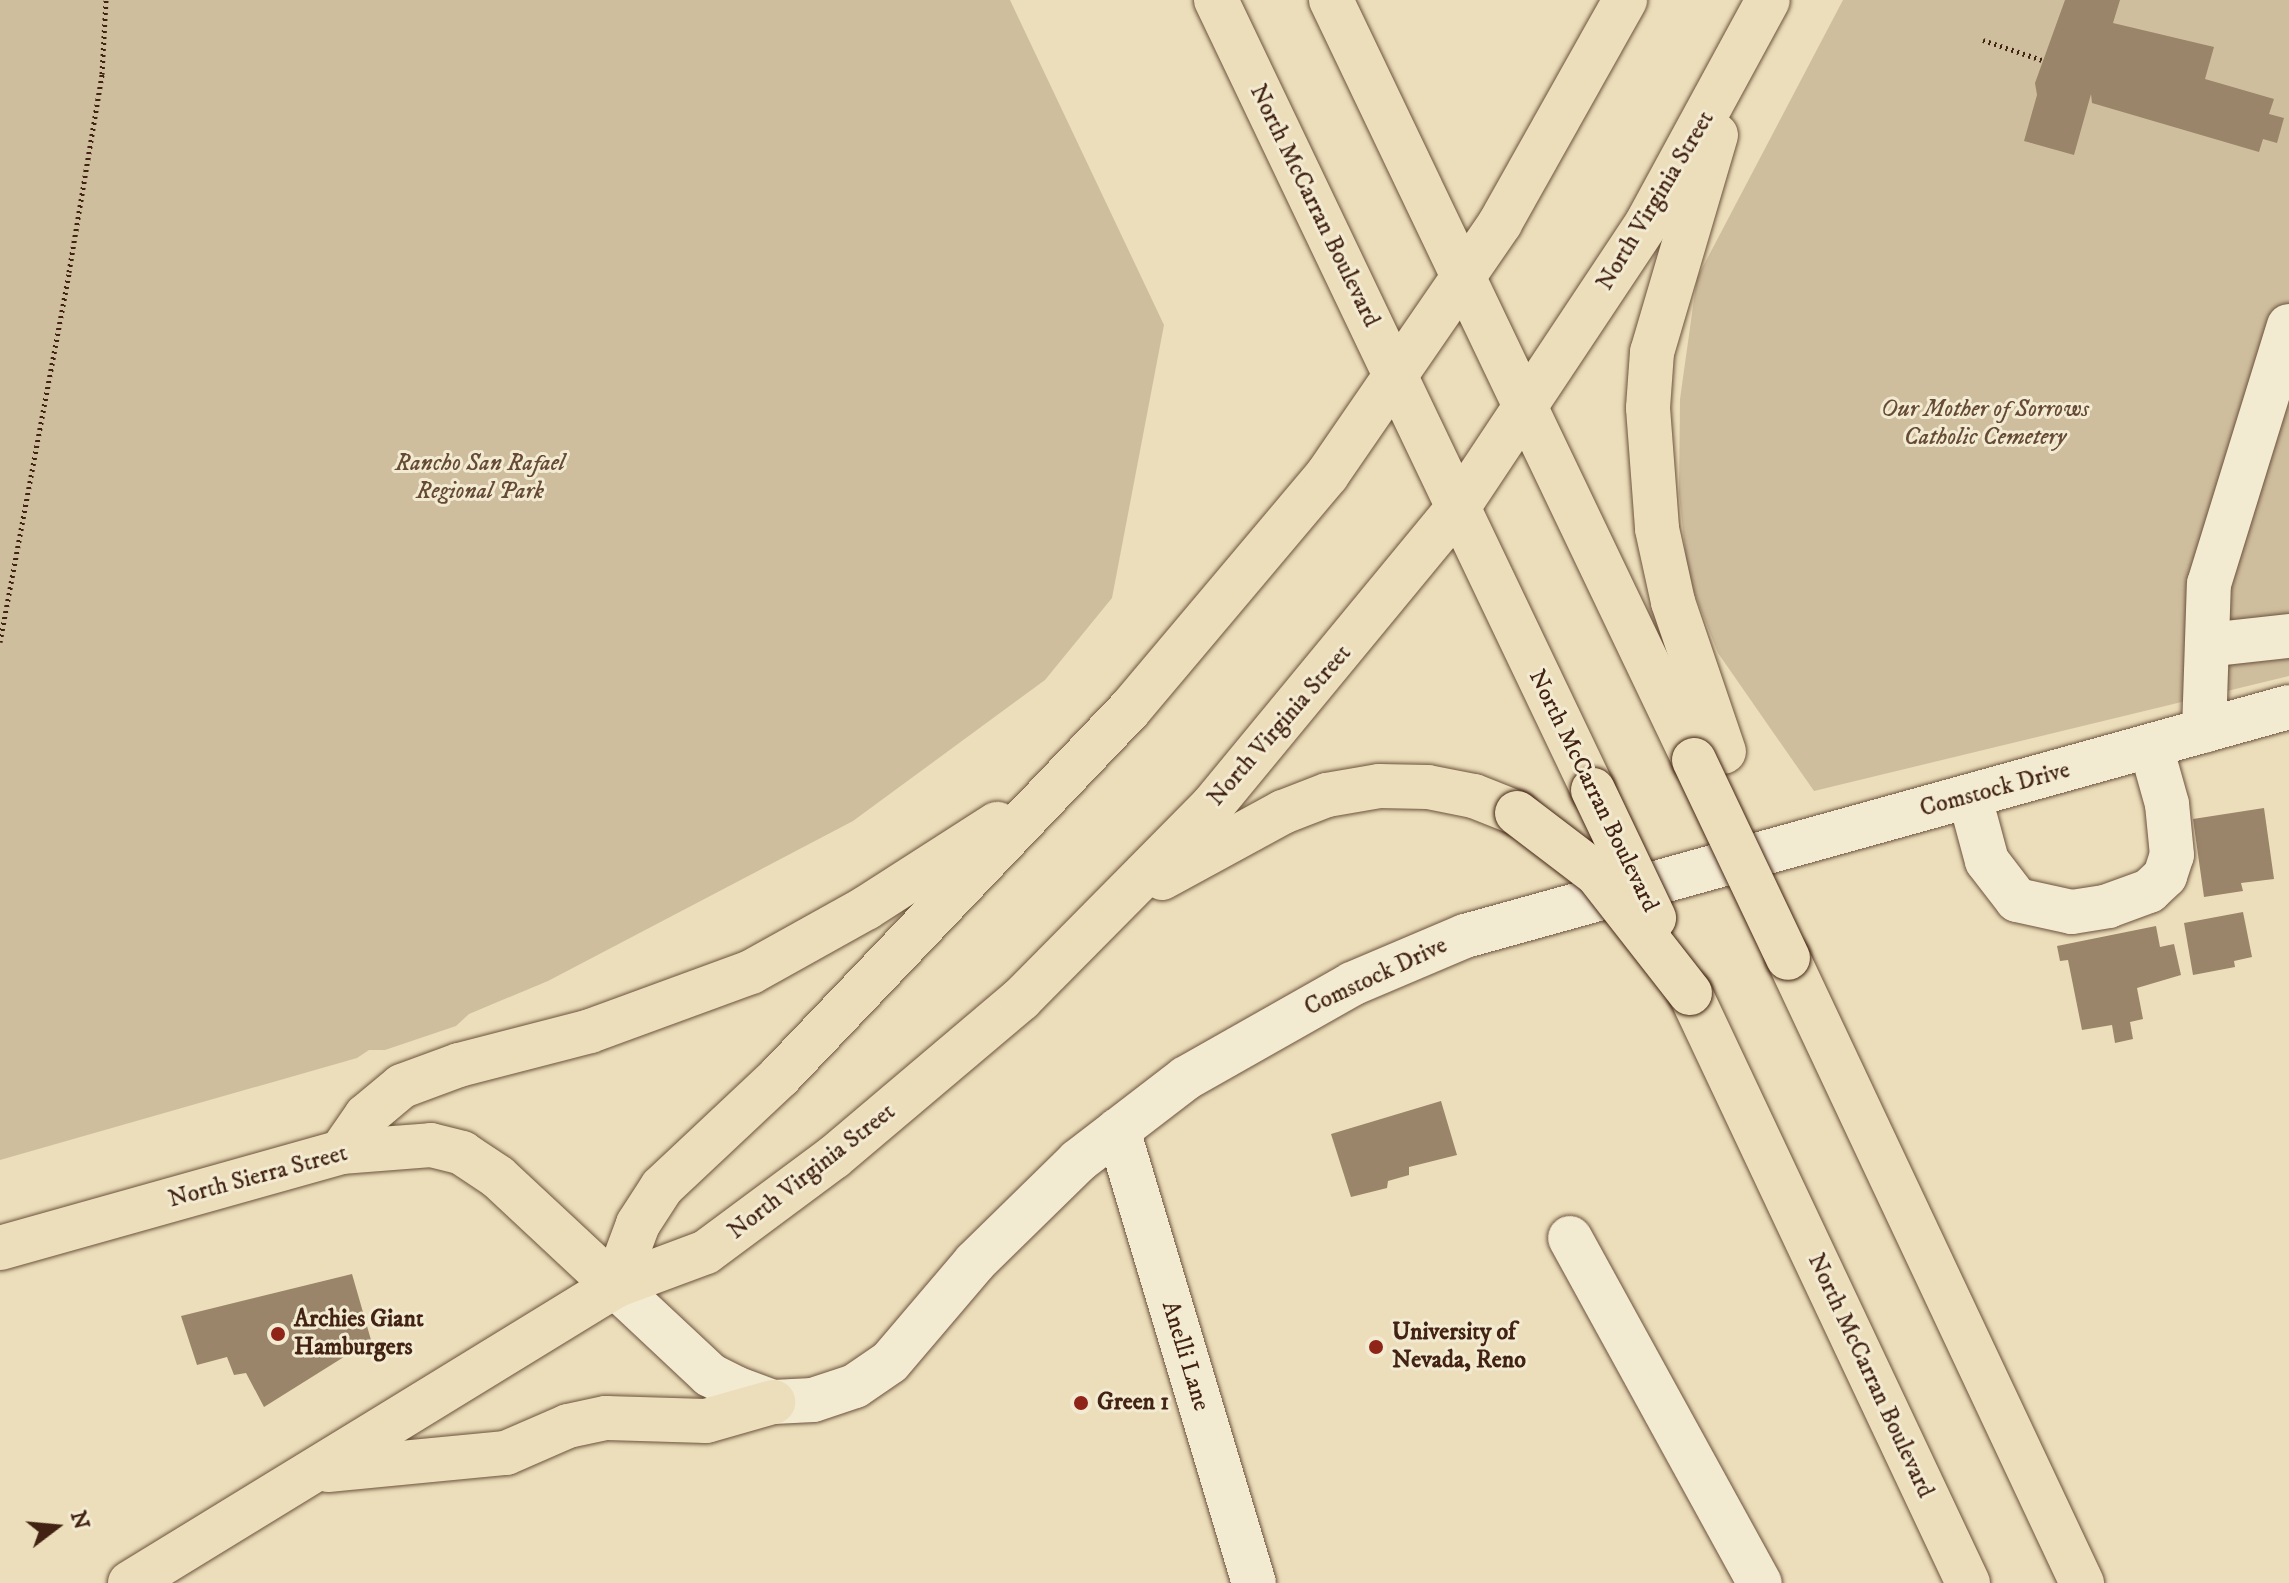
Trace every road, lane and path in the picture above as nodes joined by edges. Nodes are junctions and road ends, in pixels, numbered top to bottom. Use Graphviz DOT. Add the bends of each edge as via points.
graph roads {
  1 [pos="1216,0"];
  2 [pos="1331,0"];
  3 [pos="1625,0"];
  4 [pos="1768,0"];
  5 [pos="108,1"];
  6 [pos="1983,40"];
  7 [pos="2042,60"];
  8 [pos="1738,61"];
  9 [pos="1463,280"];
  10 [pos="2289,326"];
  11 [pos="1396,377"];
  12 [pos="1522,410"];
  13 [pos="1457,509"];
  14 [pos="2289,636"];
  15 [pos="0,642"];
  16 [pos="2207,645"];
  17 [pos="2289,707"];
  18 [pos="2204,731"];
  19 [pos="2151,747"];
  20 [pos="1709,756"];
  21 [pos="1046,794"];
  22 [pos="1970,798"];
  23 [pos="1119,903"];
  24 [pos="1690,993"];
  25 [pos="1118,1130"];
  26 [pos="341,1152"];
  27 [pos="1570,1238"];
  28 [pos="0,1248"];
  29 [pos="615,1286"];
  30 [pos="773,1402"];
  31 [pos="318,1471"];
  32 [pos="130,1583"];
  33 [pos="1254,1583"];
  34 [pos="1760,1583"];
  35 [pos="1968,1583"];
  36 [pos="2082,1583"];
  1 -- 11 [label="main road, North McCarran Boulevard"];
  2 -- 9 [label="main road"];
  3 -- 9 [label="main road"];
  4 -- 8 [label="main road, North Virginia Street"];
  5 -- 15 [label="path" via="102,74 72,256"];
  6 -- 7 [label="path"];
  8 -- 12 [label="main road, North Virginia Street" via="1648,221"];
  8 -- 20 [label="main road" via="1669,286 1652,352 1648,408 1657,529"];
  9 -- 11 [label="main road"];
  9 -- 12 [label="main road"];
  10 -- 16 [label="street" via="2209,584"];
  11 -- 13 [label="main road, North McCarran Boulevard"];
  11 -- 21 [label="main road" via="1262,555 1130,709"];
  12 -- 13 [label="main road, North Virginia Street"];
  12 -- 20 [label="main road"];
  13 -- 23 [label="main road, North Virginia Street" via="1273,737"];
  13 -- 24 [label="main road, North McCarran Boulevard, bridge"];
  14 -- 16 [label="street"];
  16 -- 18 [label="street"];
  17 -- 18 [label="street, Comstock Drive"];
  18 -- 19 [label="street, Comstock Drive"];
  19 -- 22 [label="street, Comstock Drive"];
  19 -- 22 [label="street" via="2167,804 2172,855 2165,876 2149,891 2108,906 2072,912 2017,900 1987,861"];
  20 -- 36 [label="main road, bridge" via="1788,958"];
  21 -- 26 [label="main road" via="866,908 751,972 590,1031 402,1086 366,1116"];
  21 -- 29 [label="main road" via="780,1076 662,1187 638,1224"];
  22 -- 25 [label="street, Comstock Drive" via="1465,936 1352,984 1269,1030 1186,1078"];
  23 -- 24 [label="main road, bridge" via="1283,812 1327,795 1379,786 1428,787 1474,796 1517,813 1597,874"];
  23 -- 29 [label="main road, North Virginia Street" via="929,1081 753,1219 706,1252"];
  24 -- 35 [label="main road, North McCarran Boulevard"];
  25 -- 30 [label="street, Comstock Drive" via="1052,1184 975,1262 890,1362 855,1386 813,1400"];
  25 -- 33 [label="street, Anelli Lane"];
  26 -- 28 [label="main road, North Sierra Street"];
  26 -- 29 [label="main road, North Sierra Street" via="431,1145 462,1153 498,1177"];
  27 -- 34 [label="street"];
  29 -- 30 [label="street, Comstock Drive" via="710,1375"];
  29 -- 31 [label="main road, North Virginia Street"];
  30 -- 31 [label="main road" via="706,1421 606,1418 568,1426 494,1454"];
  31 -- 32 [label="main road, North Virginia Street"];
}
